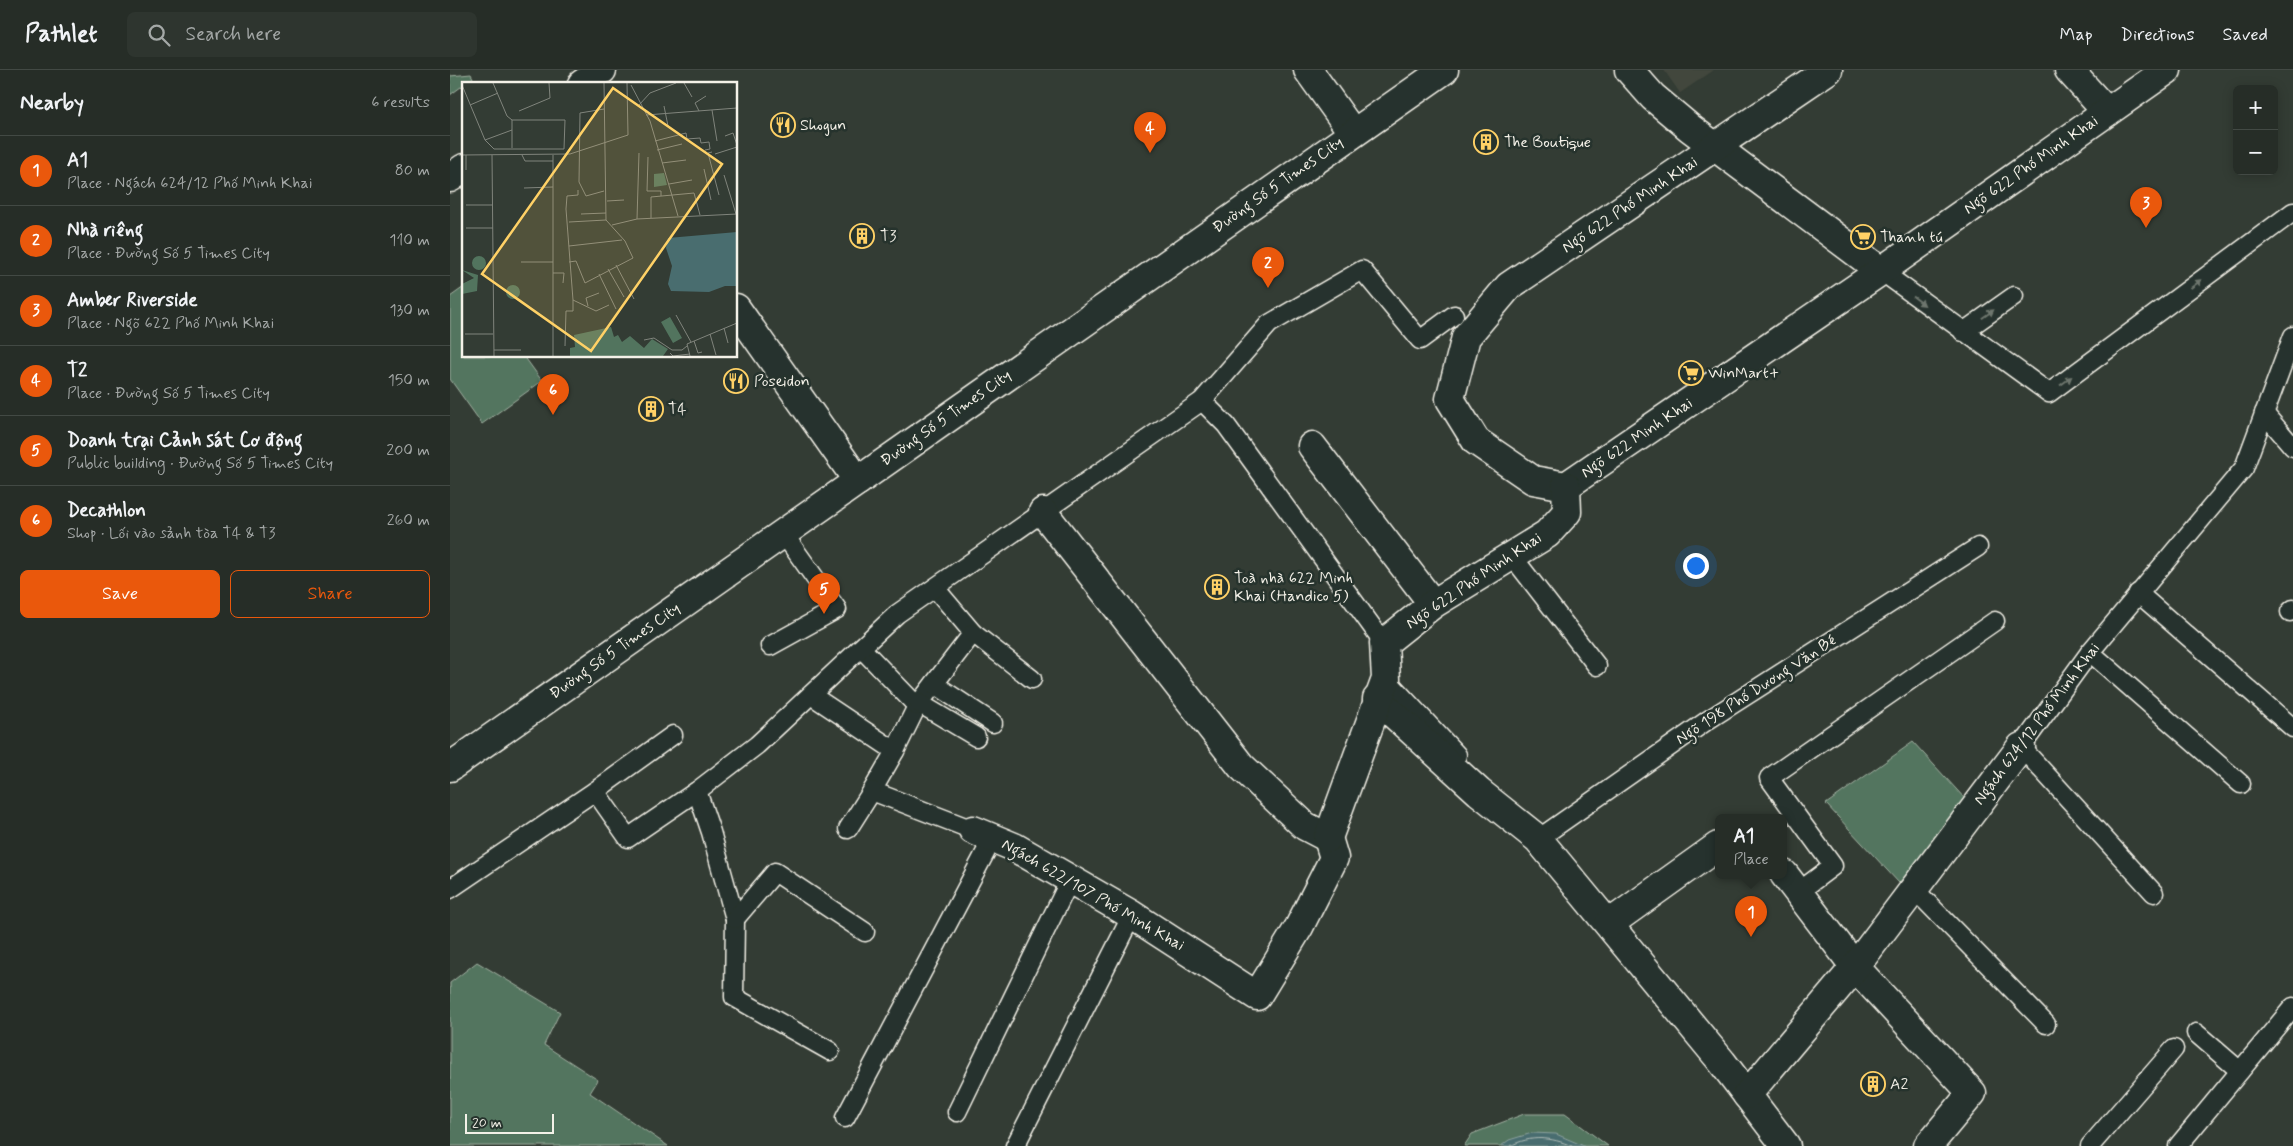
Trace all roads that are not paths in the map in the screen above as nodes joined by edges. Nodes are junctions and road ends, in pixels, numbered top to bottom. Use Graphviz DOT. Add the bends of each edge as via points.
graph roads {
  1 [pos="602,70"];
  2 [pos="1308,70"];
  3 [pos="1444,70"];
  4 [pos="1629,70"];
  5 [pos="1828,70"];
  6 [pos="2069,70"];
  7 [pos="2166,70"];
  8 [pos="585,82"];
  9 [pos="2107,112"];
  10 [pos="1353,133"];
  11 [pos="1716,148"];
  12 [pos="462,169"];
  13 [pos="450,178"];
  14 [pos="2293,212"];
  15 [pos="1881,271"];
  16 [pos="2014,296"];
  17 [pos="738,311"];
  18 [pos="1454,315"];
  19 [pos="1963,332"];
  20 [pos="2293,336"];
  21 [pos="1202,402"];
  22 [pos="2264,413"];
  23 [pos="1312,446"];
  24 [pos="2293,447"];
  25 [pos="858,481"];
  26 [pos="1566,486"];
  27 [pos="1043,512"];
  28 [pos="784,533"];
  29 [pos="1978,547"];
  30 [pos="1512,556"];
  31 [pos="934,588"];
  32 [pos="2138,593"];
  33 [pos="1433,604"];
  34 [pos="1995,621"];
  35 [pos="972,634"];
  36 [pos="1384,643"];
  37 [pos="770,646"];
  38 [pos="861,648"];
  39 [pos="2090,652"];
  40 [pos="1597,666"];
  41 [pos="1032,679"];
  42 [pos="934,684"];
  43 [pos="1382,689"];
  44 [pos="811,695"];
  45 [pos="918,704"];
  46 [pos="993,723"];
  47 [pos="2293,728"];
  48 [pos="673,735"];
  49 [pos="976,738"];
  50 [pos="2021,747"];
  51 [pos="895,751"];
  52 [pos="1457,755"];
  53 [pos="450,767"];
  54 [pos="2241,784"];
  55 [pos="595,791"];
  56 [pos="697,791"];
  57 [pos="872,791"];
  58 [pos="848,829"];
  59 [pos="983,834"];
  60 [pos="1328,838"];
  61 [pos="1538,839"];
  62 [pos="1715,848"];
  63 [pos="1070,880"];
  64 [pos="1790,884"];
  65 [pos="1913,888"];
  66 [pos="450,889"];
  67 [pos="2154,893"];
  68 [pos="1132,915"];
  69 [pos="734,919"];
  70 [pos="1609,924"];
  71 [pos="865,932"];
  72 [pos="1855,968"];
  73 [pos="2293,1007"];
  74 [pos="2046,1024"];
  75 [pos="2196,1033"];
  76 [pos="2174,1049"];
  77 [pos="830,1051"];
  78 [pos="2240,1071"];
  79 [pos="1747,1095"];
  80 [pos="957,1112"];
  81 [pos="845,1118"];
  82 [pos="1015,1146"];
  83 [pos="1786,1146"];
  84 [pos="1928,1146"];
  85 [pos="2090,1146"];
  86 [pos="2178,1146"];
  1 -- 8 [label="street"];
  2 -- 10 [label="street"];
  3 -- 10 [label="street, Đường Số 5 Times City"];
  4 -- 11 [label="street" via="1653,97"];
  5 -- 11 [label="street, Ngõ 622 Phố Minh Khai"];
  6 -- 9 [label="street, Ngõ 622 Phố Minh Khai"];
  7 -- 9 [label="street, Ngõ 622 Phố Minh Khai"];
  9 -- 15 [label="street, Ngõ 622 Phố Minh Khai"];
  10 -- 25 [label="street, Đường Số 5 Times City"];
  11 -- 15 [label="street"];
  11 -- 26 [label="street, Ngõ 622 Phố Minh Khai" via="1509,286 1466,337 1450,399 1476,441 1533,480"];
  12 -- 13 [label="street"];
  19 -- 14 [label="lane, one-way" via="2049,393"];
  15 -- 19 [label="lane, one-way"];
  15 -- 26 [label="street, Ngõ 622 Minh Khai"];
  19 -- 16 [label="lane, one-way"];
  17 -- 25 [label="street"];
  18 -- 21 [label="lane" via="1420,340 1362,270 1269,324"];
  20 -- 22 [label="lane, Ngách 624/12 Phố Minh Khai"];
  21 -- 27 [label="lane"];
  21 -- 36 [label="lane" via="1226,425"];
  22 -- 24 [label="lane"];
  22 -- 32 [label="lane, Ngách 624/12 Phố Minh Khai" via="2244,468"];
  23 -- 33 [label="street"];
  25 -- 28 [label="street, Đường Số 5 Times City"];
  26 -- 30 [label="street, Ngõ 622 Phố Minh Khai" via="1567,512 1547,534"];
  27 -- 31 [label="lane"];
  27 -- 60 [label="street" via="1242,766 1306,826"];
  28 -- 37 [label="lane" via="838,609"];
  28 -- 53 [label="street, Đường Số 5 Times City"];
  29 -- 61 [label="lane, Ngõ 198 Phố Dương Văn Bé" via="1708,720"];
  30 -- 33 [label="street, Ngõ 622 Phố Minh Khai"];
  30 -- 40 [label="lane"];
  31 -- 35 [label="lane"];
  31 -- 38 [label="lane" via="897,614"];
  32 -- 39 [label="lane, Ngách 624/12 Phố Minh Khai"];
  32 -- 47 [label="lane"];
  33 -- 36 [label="street, Ngõ 622 Phố Minh Khai"];
  34 -- 64 [label="lane" via="1769,778 1833,866"];
  35 -- 41 [label="lane"];
  35 -- 42 [label="lane"];
  36 -- 43 [label="street"];
  38 -- 44 [label="lane"];
  38 -- 45 [label="lane"];
  39 -- 50 [label="lane, Ngách 624/12 Phố Minh Khai"];
  39 -- 54 [label="lane"];
  42 -- 45 [label="lane"];
  42 -- 46 [label="lane"];
  43 -- 52 [label="lane"];
  43 -- 60 [label="street"];
  43 -- 61 [label="street" via="1479,792"];
  44 -- 51 [label="lane"];
  44 -- 56 [label="lane" via="758,744"];
  45 -- 49 [label="lane"];
  45 -- 51 [label="lane"];
  48 -- 55 [label="lane"];
  50 -- 65 [label="street, Ngách 624/12 Phố Minh Khai"];
  50 -- 67 [label="lane"];
  51 -- 57 [label="lane"];
  55 -- 56 [label="lane" via="628,838"];
  55 -- 66 [label="lane"];
  56 -- 69 [label="lane"];
  57 -- 58 [label="lane"];
  57 -- 59 [label="lane, Ngách 622/107 Phố Minh Khai"];
  59 -- 63 [label="street, Ngách 622/107 Phố Minh Khai" via="1014,847"];
  59 -- 81 [label="lane"];
  60 -- 68 [label="street, Ngách 622/107 Phố Minh Khai" via="1334,858 1300,927 1257,996"];
  61 -- 70 [label="street"];
  62 -- 70 [label="street"];
  63 -- 68 [label="street, Ngách 622/107 Phố Minh Khai"];
  63 -- 80 [label="lane"];
  64 -- 72 [label="street"];
  65 -- 72 [label="street, Ngách 624/12 Phố Minh Khai"];
  65 -- 74 [label="lane"];
  68 -- 82 [label="lane"];
  69 -- 71 [label="lane" via="775,872"];
  69 -- 77 [label="lane" via="734,997"];
  70 -- 79 [label="street"];
  72 -- 79 [label="street, Ngách 624/12 Phố Minh Khai"];
  72 -- 84 [label="street" via="1972,1093"];
  73 -- 78 [label="lane"];
  75 -- 78 [label="lane"];
  76 -- 85 [label="lane"];
  78 -- 86 [label="lane"];
  79 -- 83 [label="street"];
}
